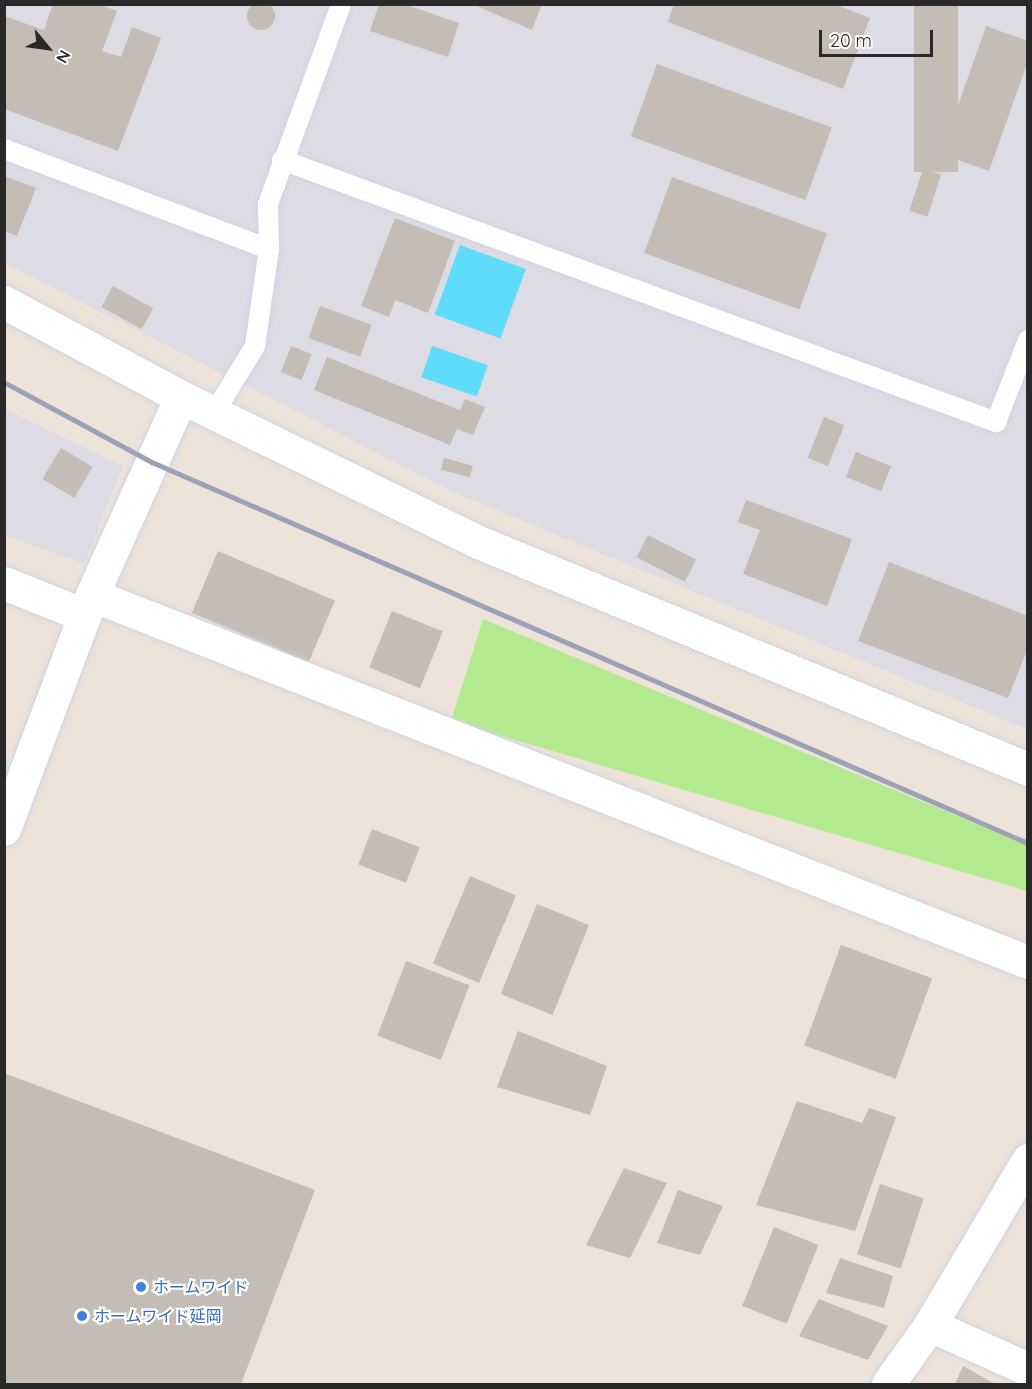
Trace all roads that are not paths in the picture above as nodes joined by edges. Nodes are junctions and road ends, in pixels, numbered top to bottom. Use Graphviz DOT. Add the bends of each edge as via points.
graph roads {
  1 [pos="341,4"];
  2 [pos="4,149"];
  3 [pos="282,160"];
  4 [pos="268,249"];
  5 [pos="4,302"];
  6 [pos="1028,340"];
  7 [pos="181,397"];
  8 [pos="214,413"];
  9 [pos="4,583"];
  10 [pos="88,605"];
  11 [pos="1028,770"];
  12 [pos="4,829"];
  13 [pos="1028,962"];
  14 [pos="1028,1160"];
  15 [pos="930,1325"];
  16 [pos="1028,1369"];
  17 [pos="888,1384"];
  1 -- 3 [label="lane"];
  2 -- 4 [label="lane"];
  3 -- 4 [label="lane" via="268,204"];
  3 -- 6 [label="lane" via="996,422"];
  4 -- 8 [label="lane" via="255,346"];
  5 -- 7 [label="street"];
  7 -- 8 [label="street"];
  7 -- 10 [label="street"];
  8 -- 11 [label="street" via="476,541"];
  9 -- 10 [label="street"];
  10 -- 12 [label="street"];
  10 -- 13 [label="street"];
  14 -- 15 [label="street"];
  15 -- 16 [label="street"];
  15 -- 17 [label="street"];
}
